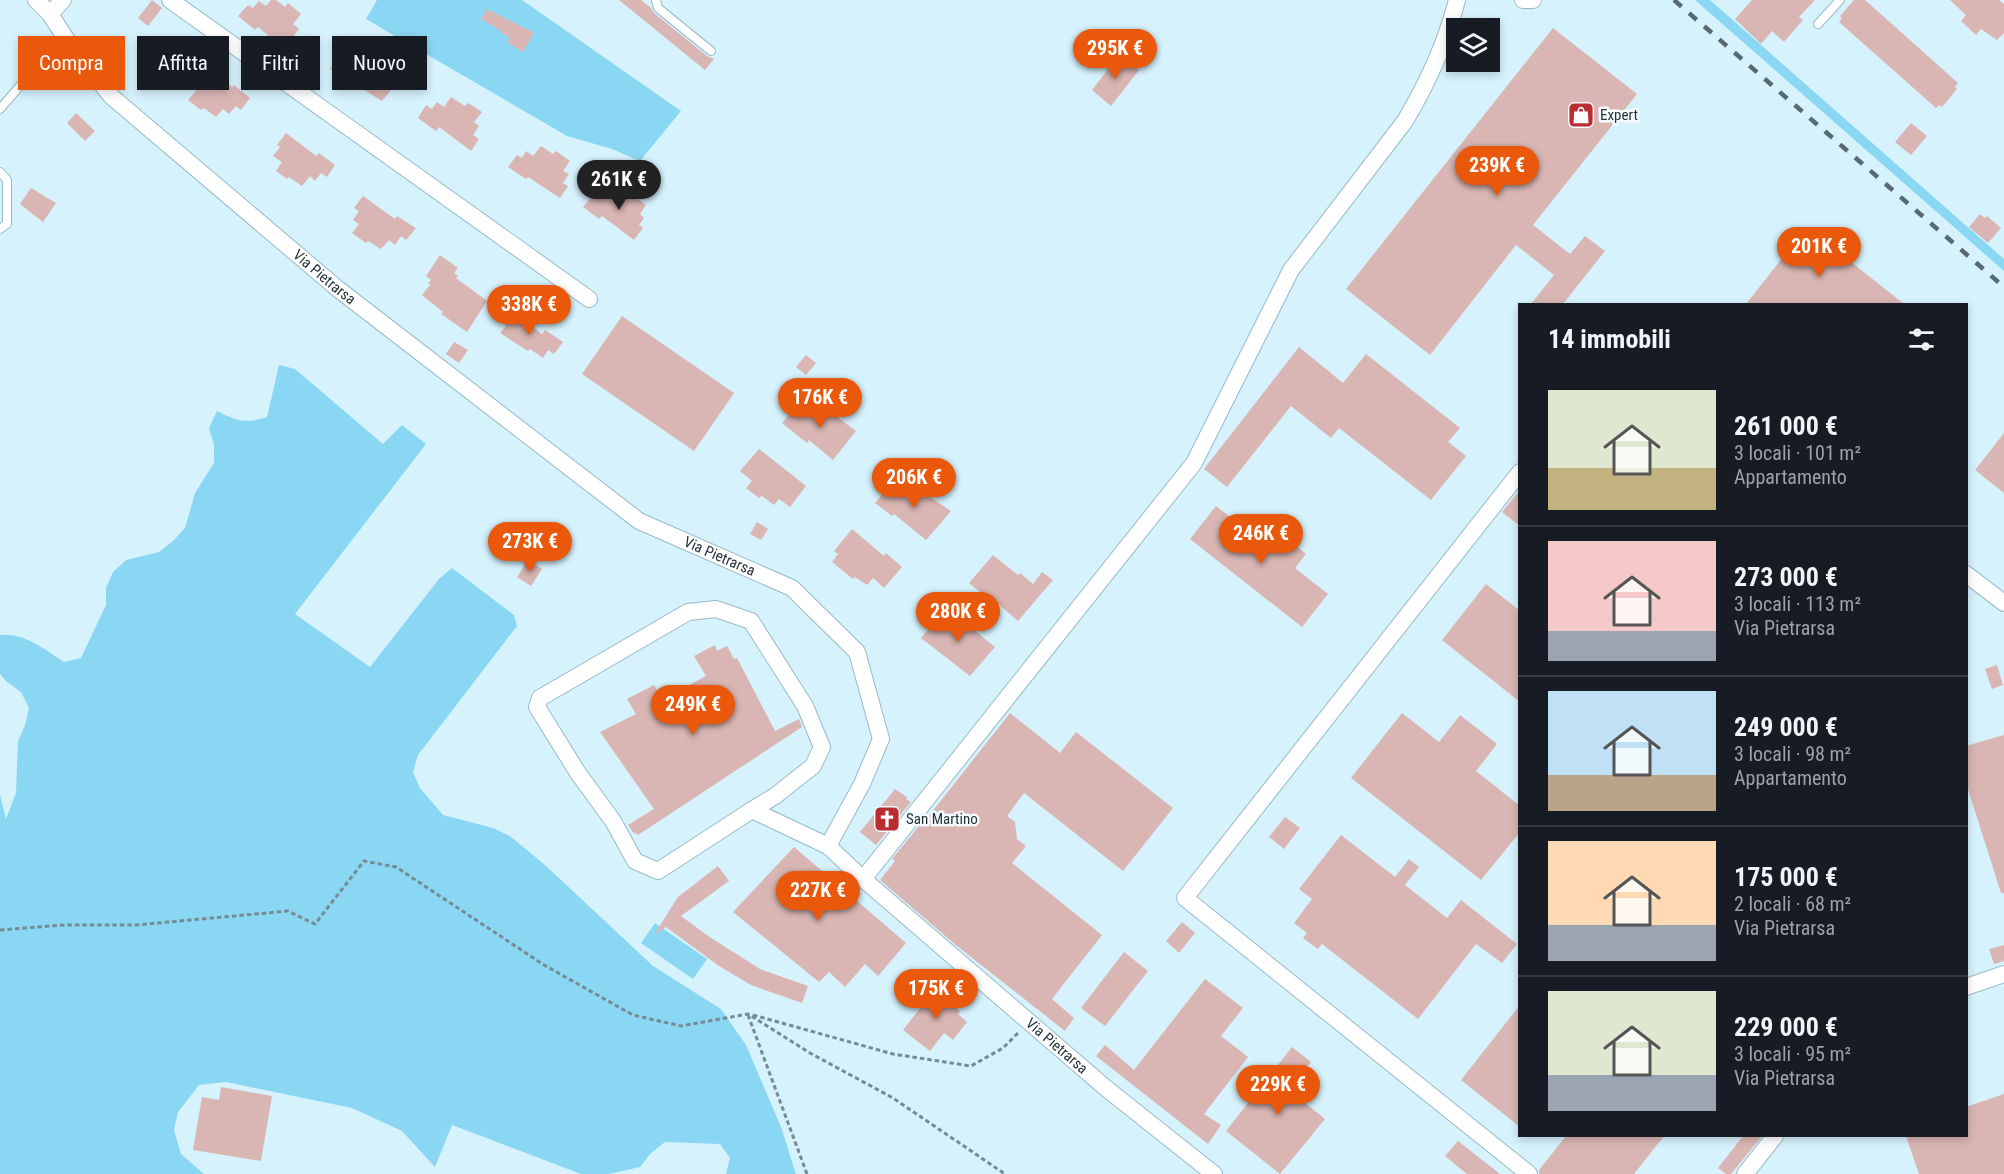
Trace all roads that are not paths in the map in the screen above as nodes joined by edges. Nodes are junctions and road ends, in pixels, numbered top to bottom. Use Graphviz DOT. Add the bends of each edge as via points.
graph roads {
  1 [pos="36,0"];
  2 [pos="63,0"];
  3 [pos="170,0"];
  4 [pos="656,0"];
  5 [pos="1456,0"];
  6 [pos="1523,0"];
  7 [pos="1533,0"];
  8 [pos="1840,0"];
  9 [pos="50,14"];
  10 [pos="1818,24"];
  11 [pos="64,35"];
  12 [pos="711,51"];
  13 [pos="0,109"];
  14 [pos="0,172"];
  15 [pos="0,229"];
  16 [pos="589,300"];
  17 [pos="1518,475"];
  18 [pos="1968,576"];
  19 [pos="2004,603"];
  20 [pos="752,810"];
  21 [pos="828,846"];
  22 [pos="863,879"];
  23 [pos="2004,975"];
  24 [pos="1968,986"];
  25 [pos="1774,1137"];
  26 [pos="1214,1174"];
  27 [pos="1529,1174"];
  28 [pos="1745,1174"];
  1 -- 9 [label="street, Via Pietrarsa"];
  2 -- 9 [label="street"];
  3 -- 16 [label="street"];
  4 -- 12 [label="lane" via="658,8"];
  5 -- 22 [label="street" via="1421,94 1405,121 1291,270 1194,463"];
  6 -- 7 [label="street"];
  8 -- 10 [label="lane"];
  9 -- 11 [label="street, Via Pietrarsa"];
  11 -- 13 [label="lane"];
  11 -- 21 [label="street, Via Pietrarsa" via="112,97 338,289 639,521 792,588 857,652 880,739 862,784"];
  14 -- 15 [label="lane" via="7,180 7,224"];
  17 -- 27 [label="street" via="1185,898"];
  18 -- 19 [label="street"];
  20 -- 20 [label="street" via="658,871 635,861 613,821 545,723 537,707 540,698 688,612 716,609 751,621 805,706 822,747 813,766"];
  20 -- 21 [label="street"];
  21 -- 22 [label="street, Via Pietrarsa"];
  22 -- 26 [label="street, Via Pietrarsa" via="1107,1089"];
  23 -- 24 [label="street"];
  25 -- 28 [label="street"];
}
